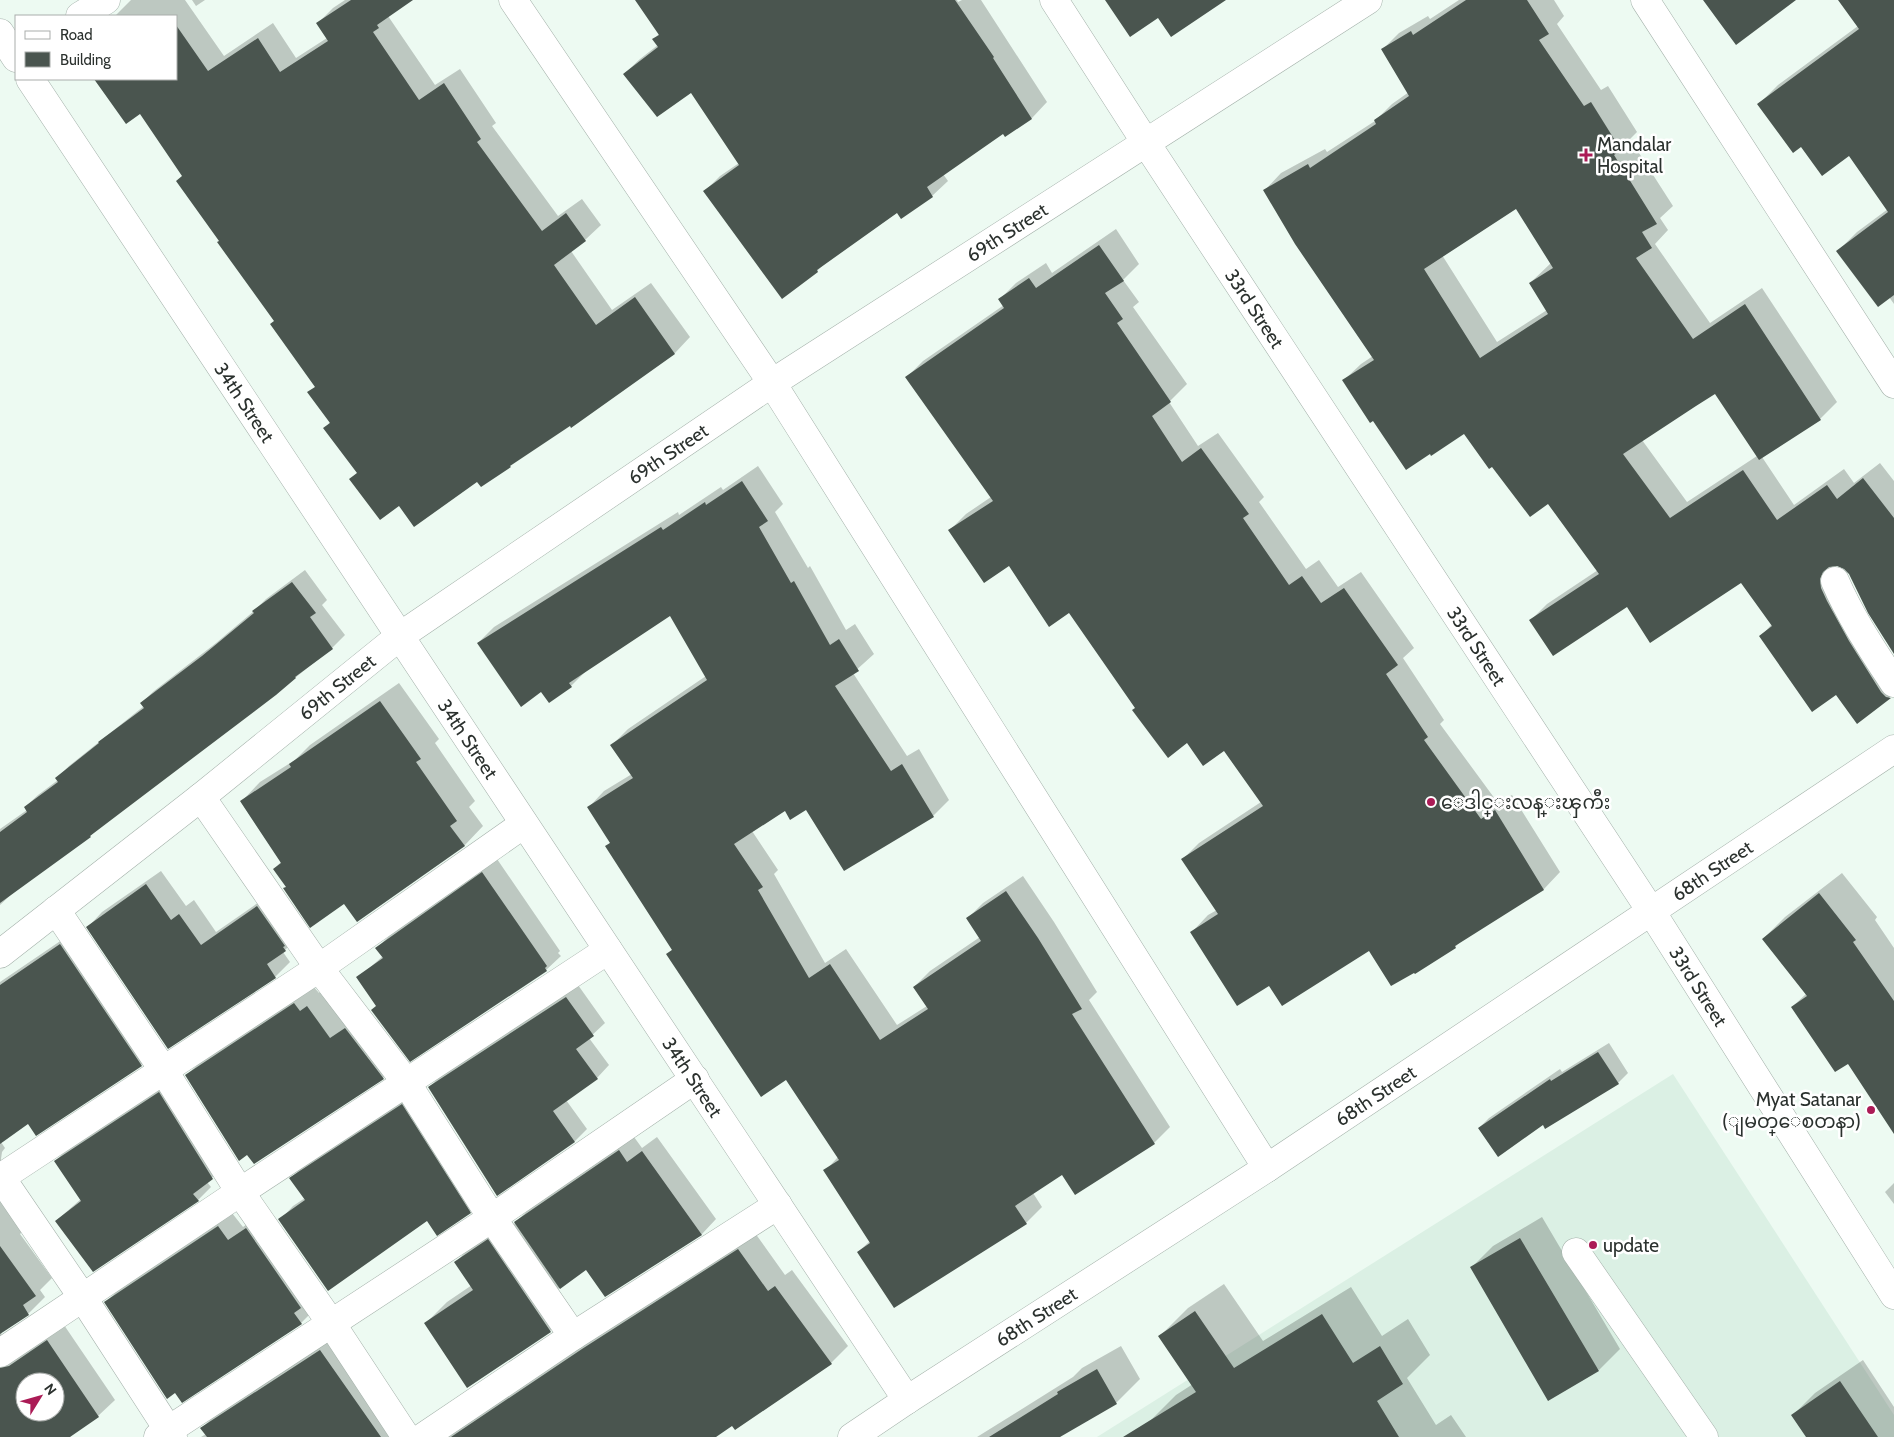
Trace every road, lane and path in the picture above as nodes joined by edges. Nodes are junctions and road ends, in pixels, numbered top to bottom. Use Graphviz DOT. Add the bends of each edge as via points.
graph roads {
  1 [pos="106,0"];
  2 [pos="512,0"];
  3 [pos="1054,0"];
  4 [pos="1368,0"];
  5 [pos="1645,0"];
  6 [pos="82,15"];
  7 [pos="0,33"];
  8 [pos="15,56"];
  9 [pos="31,80"];
  10 [pos="1146,143"];
  11 [pos="772,383"];
  12 [pos="1894,384"];
  13 [pos="1835,581"];
  14 [pos="400,636"];
  15 [pos="1894,682"];
  16 [pos="1894,748"];
  17 [pos="201,797"];
  18 [pos="524,824"];
  19 [pos="56,910"];
  20 [pos="1651,911"];
  21 [pos="608,950"];
  22 [pos="0,954"];
  23 [pos="320,968"];
  24 [pos="164,1071"];
  25 [pos="695,1079"];
  26 [pos="406,1082"];
  27 [pos="1267,1168"];
  28 [pos="0,1177"];
  29 [pos="240,1192"];
  30 [pos="778,1205"];
  31 [pos="492,1218"];
  32 [pos="1576,1252"];
  33 [pos="1894,1295"];
  34 [pos="83,1298"];
  35 [pos="331,1323"];
  36 [pos="573,1336"];
  37 [pos="0,1353"];
  38 [pos="907,1400"];
  39 [pos="166,1435"];
  40 [pos="406,1437"];
  41 [pos="423,1437"];
  42 [pos="852,1437"];
  43 [pos="1704,1437"];
  1 -- 6 [label="street"];
  2 -- 11 [label="street"];
  3 -- 10 [label="street, 33rd Street"];
  4 -- 10 [label="street, 69th Street"];
  5 -- 12 [label="street"];
  7 -- 8 [label="street"];
  9 -- 14 [label="street, 34th Street"];
  10 -- 11 [label="street, 69th Street"];
  10 -- 20 [label="street, 33rd Street"];
  11 -- 14 [label="street, 69th Street"];
  11 -- 27 [label="street"];
  13 -- 15 [label="street" via="1859,629"];
  14 -- 17 [label="street, 69th Street"];
  14 -- 18 [label="street, 34th Street"];
  16 -- 20 [label="street, 68th Street"];
  17 -- 19 [label="street, 69th Street"];
  17 -- 23 [label="street"];
  18 -- 21 [label="street, 34th Street"];
  18 -- 23 [label="street"];
  19 -- 22 [label="street, 69th Street"];
  19 -- 24 [label="street"];
  20 -- 27 [label="street, 68th Street"];
  20 -- 33 [label="street, 33rd Street"];
  21 -- 25 [label="street, 34th Street"];
  21 -- 26 [label="street"];
  23 -- 24 [label="street"];
  23 -- 26 [label="street"];
  24 -- 28 [label="street"];
  24 -- 29 [label="street"];
  25 -- 30 [label="street, 34th Street"];
  25 -- 31 [label="street"];
  26 -- 29 [label="street"];
  26 -- 31 [label="street"];
  27 -- 38 [label="street, 68th Street"];
  28 -- 34 [label="street"];
  29 -- 34 [label="street"];
  29 -- 35 [label="street"];
  30 -- 36 [label="street"];
  30 -- 38 [label="street, 34th Street"];
  31 -- 35 [label="street"];
  31 -- 36 [label="street"];
  32 -- 43 [label="street"];
  34 -- 37 [label="street"];
  34 -- 39 [label="street"];
  35 -- 39 [label="street"];
  35 -- 40 [label="street"];
  36 -- 41 [label="street"];
  38 -- 42 [label="street, 68th Street"];
}
